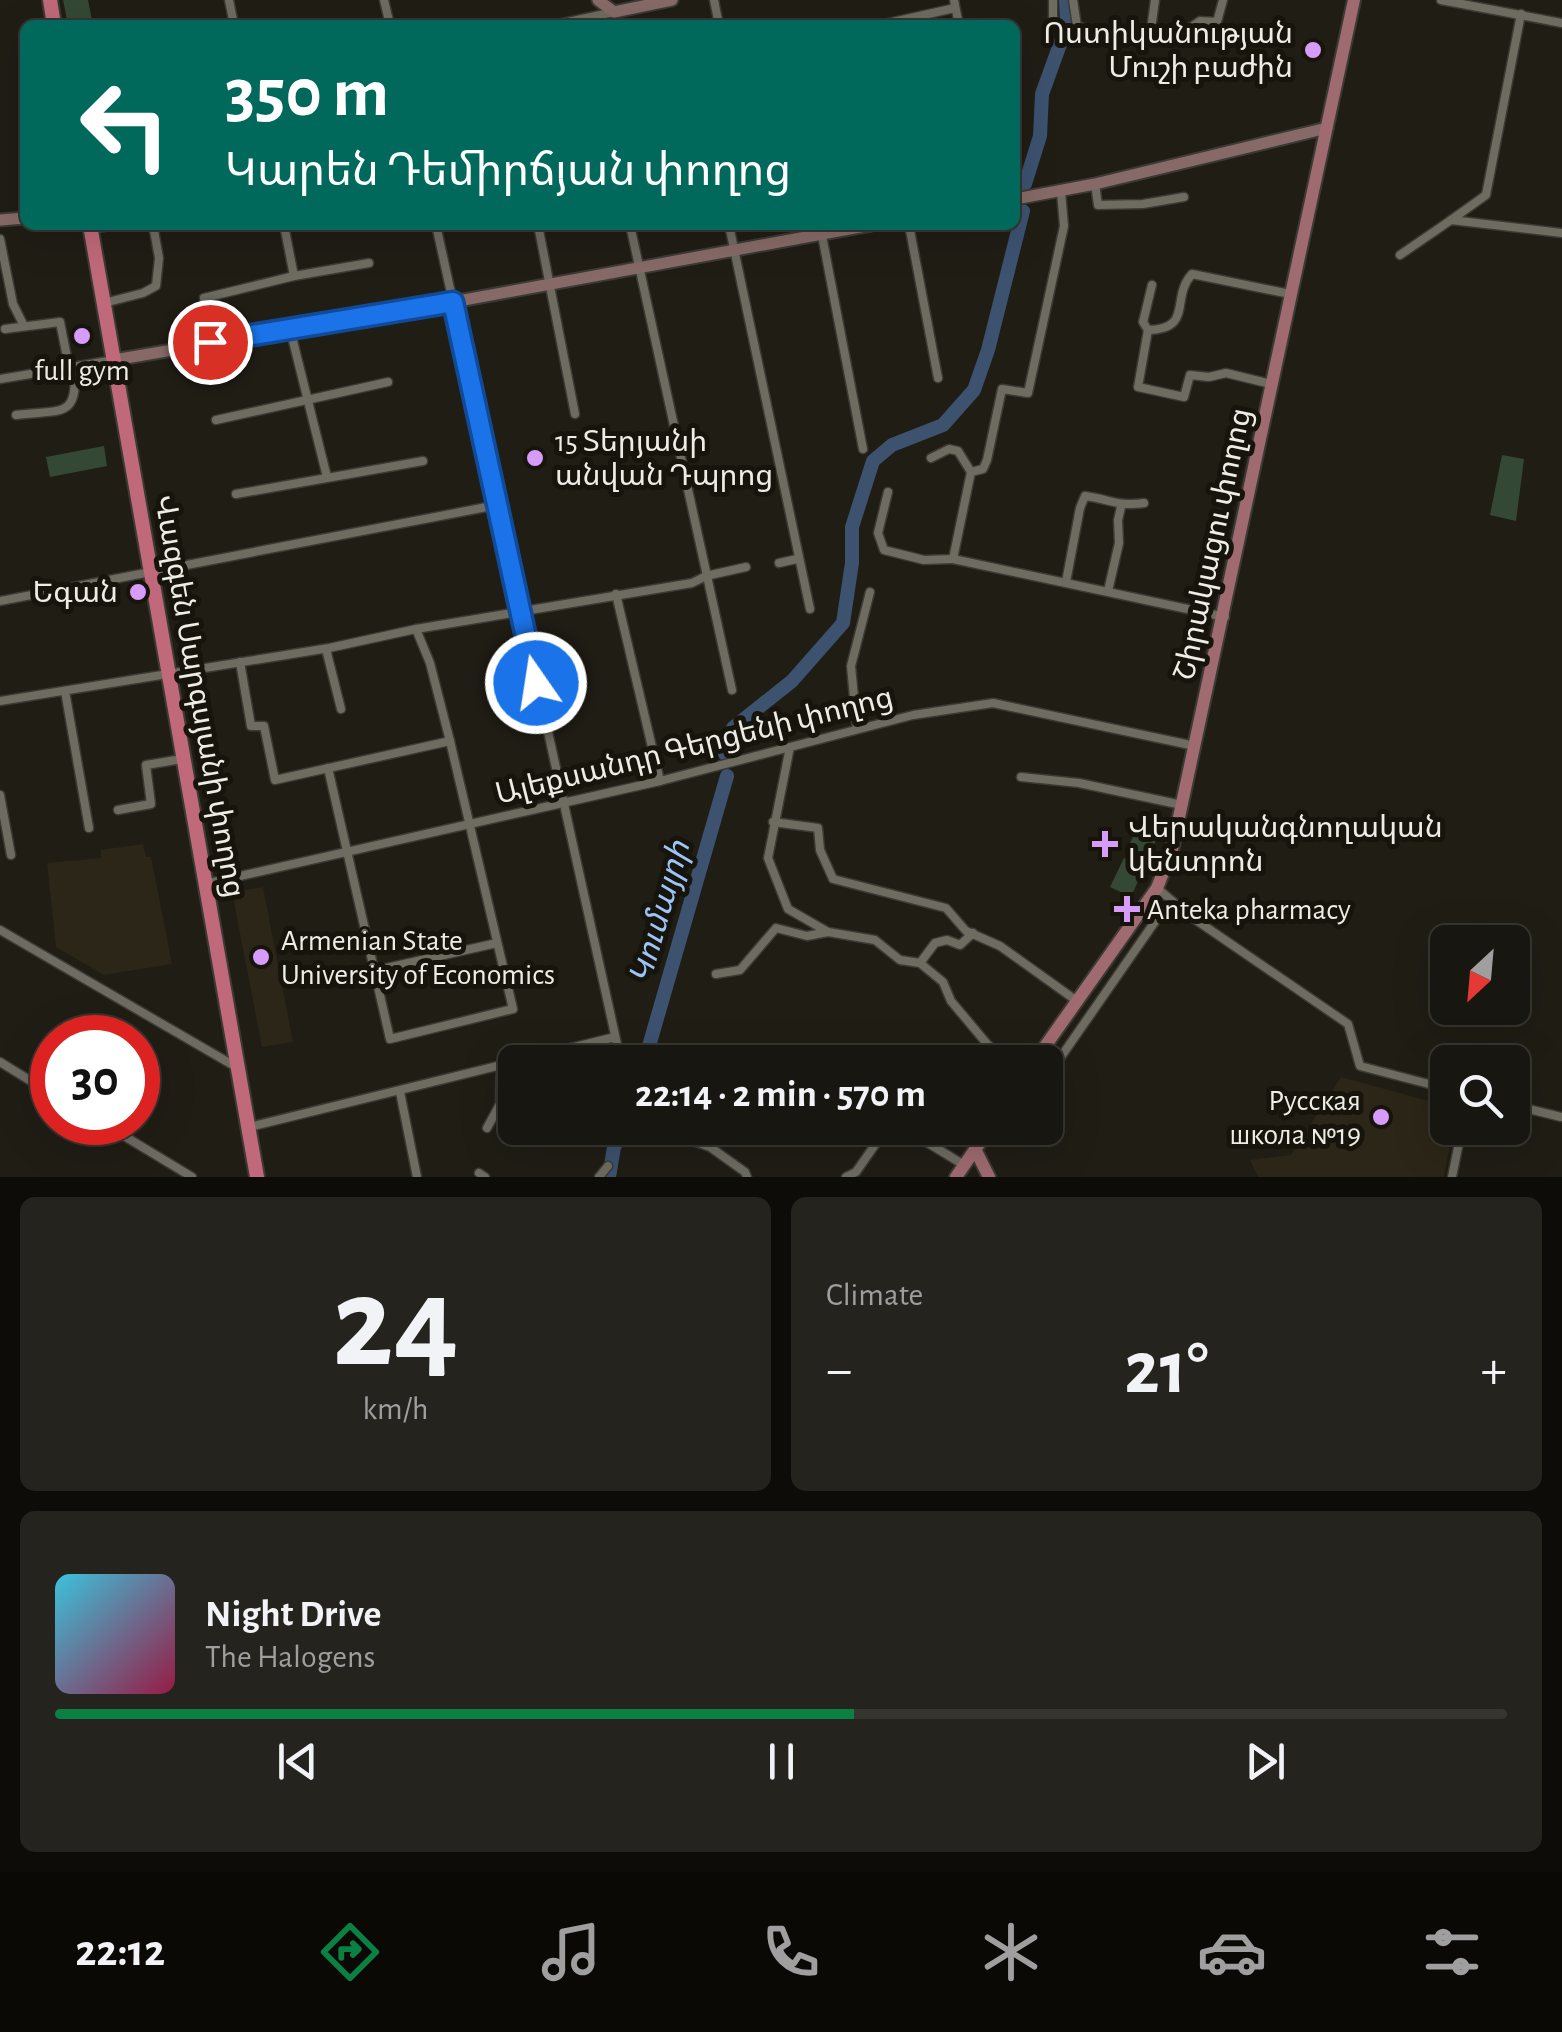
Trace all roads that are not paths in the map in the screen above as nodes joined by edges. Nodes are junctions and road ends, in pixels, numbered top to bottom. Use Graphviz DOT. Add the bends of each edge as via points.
graph roads {
  1 [pos="672,0"];
  2 [pos="1053,0"];
  3 [pos="1073,0"];
  4 [pos="1155,0"];
  5 [pos="1223,0"];
  6 [pos="1354,0"];
  7 [pos="1440,0"];
  8 [pos="607,4"];
  9 [pos="954,4"];
  10 [pos="1521,14"];
  11 [pos="567,20"];
  12 [pos="897,20"];
  13 [pos="1152,22"];
  14 [pos="1053,23"];
  15 [pos="1562,24"];
  16 [pos="1188,38"];
  17 [pos="1141,44"];
  18 [pos="1327,128"];
  19 [pos="1095,184"];
  20 [pos="1061,192"];
  21 [pos="1184,197"];
  22 [pos="1020,199"];
  23 [pos="1451,220"];
  24 [pos="91,230"];
  25 [pos="154,230"];
  26 [pos="285,230"];
  27 [pos="437,230"];
  28 [pos="539,230"];
  29 [pos="631,230"];
  30 [pos="730,230"];
  31 [pos="817,230"];
  32 [pos="821,230"];
  33 [pos="910,230"];
  34 [pos="1562,233"];
  35 [pos="0,238"];
  36 [pos="734,249"];
  37 [pos="1400,255"];
  38 [pos="369,263"];
  39 [pos="638,267"];
  40 [pos="294,276"];
  41 [pos="551,284"];
  42 [pos="1152,286"];
  43 [pos="1290,294"];
  44 [pos="453,302"];
  45 [pos="104,303"];
  46 [pos="24,326"];
  47 [pos="6,329"];
  48 [pos="290,329"];
  49 [pos="1148,330"];
  50 [pos="210,342"];
  51 [pos="114,360"];
  52 [pos="72,367"];
  53 [pos="938,378"];
  54 [pos="0,379"];
  55 [pos="388,382"];
  56 [pos="1271,384"];
  57 [pos="307,400"];
  58 [pos="576,414"];
  59 [pos="16,416"];
  60 [pos="216,420"];
  61 [pos="863,449"];
  62 [pos="931,458"];
  63 [pos="423,461"];
  64 [pos="972,472"];
  65 [pos="327,477"];
  66 [pos="888,492"];
  67 [pos="236,494"];
  68 [pos="1144,503"];
  69 [pos="497,505"];
  70 [pos="1122,507"];
  71 [pos="797,559"];
  72 [pos="952,560"];
  73 [pos="779,563"];
  74 [pos="746,567"];
  75 [pos="150,570"];
  76 [pos="706,576"];
  77 [pos="1066,582"];
  78 [pos="1108,591"];
  79 [pos="870,592"];
  80 [pos="616,594"];
  81 [pos="0,601"];
  82 [pos="810,609"];
  83 [pos="519,611"];
  84 [pos="1224,617"];
  85 [pos="416,629"];
  86 [pos="326,649"];
  87 [pos="240,662"];
  88 [pos="168,674"];
  89 [pos="732,690"];
  90 [pos="65,691"];
  91 [pos="0,701"];
  92 [pos="341,709"];
  93 [pos="857,729"];
  94 [pos="450,740"];
  95 [pos="1195,746"];
  96 [pos="790,747"];
  97 [pos="182,759"];
  98 [pos="328,768"];
  99 [pos="1022,777"];
  100 [pos="660,781"];
  101 [pos="0,795"];
  102 [pos="562,800"];
  103 [pos="1182,805"];
  104 [pos="118,810"];
  105 [pos="773,822"];
  106 [pos="470,823"];
  107 [pos="89,828"];
  108 [pos="346,851"];
  109 [pos="11,855"];
  110 [pos="205,884"];
  111 [pos="1156,888"];
  112 [pos="1170,900"];
  113 [pos="0,930"];
  114 [pos="828,932"];
  115 [pos="973,933"];
  116 [pos="497,944"];
  117 [pos="920,963"];
  118 [pos="373,971"];
  119 [pos="716,974"];
  120 [pos="1077,1002"];
  121 [pos="616,1036"];
  122 [pos="582,1045"];
  123 [pos="618,1045"];
  124 [pos="988,1045"];
  125 [pos="1047,1045"];
  126 [pos="1063,1054"];
  127 [pos="0,1062"];
  128 [pos="498,1067"];
  129 [pos="238,1068"];
  130 [pos="30,1080"];
  131 [pos="1430,1084"];
  132 [pos="400,1092"];
  133 [pos="498,1108"];
  134 [pos="1530,1110"];
  135 [pos="1560,1117"];
  136 [pos="249,1128"];
  137 [pos="487,1128"];
  138 [pos="139,1145"];
  139 [pos="702,1145"];
  140 [pos="876,1145"];
  141 [pos="927,1145"];
  142 [pos="978,1145"];
  143 [pos="1459,1145"];
  144 [pos="975,1149"];
  145 [pos="608,1166"];
  146 [pos="960,1171"];
  147 [pos="192,1177"];
  148 [pos="256,1177"];
  149 [pos="417,1177"];
  150 [pos="599,1177"];
  151 [pos="747,1177"];
  152 [pos="846,1177"];
  153 [pos="990,1177"];
  154 [pos="1452,1177"];
  1 -- 8 [label="street"];
  2 -- 14 [label="street"];
  3 -- 17 [label="street" via="1077,26"];
  4 -- 13 [label="street"];
  5 -- 16 [label="street" via="1217,22 1200,20"];
  6 -- 18 [label="main road, Շիրակացու փողոց"];
  7 -- 10 [label="street"];
  8 -- 11 [label="street"];
  9 -- 12 [label="street"];
  10 -- 15 [label="street"];
  10 -- 23 [label="street" via="1486,196"];
  18 -- 19 [label="street"];
  18 -- 43 [label="main road, Շիրակացու փողոց"];
  19 -- 20 [label="street"];
  19 -- 21 [label="street" via="1098,206"];
  20 -- 22 [label="street"];
  20 -- 64 [label="street" via="1064,226 1028,393 1002,389 987,460"];
  23 -- 34 [label="street"];
  23 -- 37 [label="street"];
  24 -- 45 [label="highway, Վազգեն Սարգսյանի փողոց"];
  25 -- 45 [label="street" via="156,286"];
  26 -- 40 [label="street"];
  27 -- 44 [label="street"];
  28 -- 41 [label="street"];
  29 -- 39 [label="street"];
  30 -- 36 [label="street"];
  31 -- 36 [label="street"];
  32 -- 61 [label="street"];
  33 -- 53 [label="street"];
  35 -- 46 [label="street"];
  36 -- 39 [label="street"];
  36 -- 71 [label="street"];
  38 -- 40 [label="street"];
  39 -- 41 [label="street"];
  39 -- 76 [label="street"];
  40 -- 50 [label="street" via="204,298"];
  41 -- 44 [label="street"];
  41 -- 58 [label="street"];
  42 -- 49 [label="street" via="1143,322"];
  43 -- 49 [label="street" via="1192,274 1177,320"];
  43 -- 56 [label="main road, Շիրակացու փողոց"];
  44 -- 48 [label="street"];
  44 -- 69 [label="street"];
  45 -- 51 [label="highway, Վազգեն Սարգսյանի փողոց"];
  46 -- 47 [label="street"];
  46 -- 52 [label="street" via="60,322"];
  48 -- 50 [label="street"];
  48 -- 57 [label="street"];
  49 -- 56 [label="street" via="1138,387 1184,397 1190,374 1226,373"];
  50 -- 51 [label="street"];
  51 -- 52 [label="street"];
  51 -- 75 [label="highway, Վազգեն Սարգսյանի փողոց"];
  52 -- 54 [label="street"];
  52 -- 59 [label="street" via="73,404"];
  55 -- 57 [label="street"];
  56 -- 84 [label="main road, Շիրակացու փողոց"];
  57 -- 60 [label="street"];
  57 -- 65 [label="street"];
  62 -- 64 [label="street" via="958,451"];
  63 -- 65 [label="street"];
  64 -- 72 [label="street"];
  65 -- 67 [label="street"];
  66 -- 72 [label="street" via="878,533 884,550"];
  68 -- 70 [label="street"];
  69 -- 75 [label="street"];
  69 -- 83 [label="street"];
  70 -- 77 [label="street" via="1085,496"];
  70 -- 78 [label="street"];
  71 -- 73 [label="street"];
  71 -- 82 [label="street"];
  72 -- 77 [label="street"];
  74 -- 76 [label="street"];
  75 -- 81 [label="street"];
  75 -- 88 [label="highway, Վազգեն Սարգսյանի փողոց"];
  76 -- 80 [label="street"];
  76 -- 89 [label="street"];
  77 -- 78 [label="street"];
  78 -- 84 [label="street"];
  79 -- 93 [label="street" via="850,666"];
  80 -- 83 [label="street"];
  80 -- 100 [label="street"];
  83 -- 85 [label="street"];
  83 -- 102 [label="street"];
  84 -- 95 [label="main road, Շիրակացու փողոց"];
  85 -- 86 [label="street"];
  85 -- 94 [label="street"];
  86 -- 87 [label="street"];
  86 -- 92 [label="street"];
  87 -- 88 [label="street"];
  87 -- 98 [label="street" via="250,726 264,726 275,780"];
  88 -- 90 [label="street"];
  88 -- 97 [label="highway, Վազգեն Սարգսյանի փողոց"];
  90 -- 91 [label="street"];
  90 -- 107 [label="street"];
  93 -- 95 [label="street, Ալեքսանդր Գերցենի փողոց" via="993,703"];
  93 -- 96 [label="street, Ալեքսանդր Գերցենի փողոց"];
  94 -- 98 [label="street"];
  94 -- 106 [label="street"];
  95 -- 103 [label="main road, Շիրակացու փողոց"];
  96 -- 100 [label="street, Ալեքսանդր Գերցենի փողոց"];
  96 -- 105 [label="street"];
  97 -- 104 [label="street" via="146,765 152,804"];
  97 -- 110 [label="highway, Վազգեն Սարգսյանի փողոց"];
  98 -- 108 [label="street"];
  99 -- 103 [label="street"];
  100 -- 102 [label="street, Ալեքսանդր Գերցենի փողոց"];
  101 -- 109 [label="street"];
  102 -- 106 [label="street, Ալեքսանդր Գերցենի փողոց"];
  102 -- 121 [label="street"];
  103 -- 111 [label="main road, Շիրակացու փողոց"];
  105 -- 114 [label="street" via="768,858 784,904"];
  105 -- 115 [label="street" via="818,828 833,879 946,908"];
  106 -- 108 [label="street, Ալեքսանդր Գերցենի փողոց"];
  106 -- 116 [label="street"];
  108 -- 110 [label="street, Ալեքսանդր Գերցենի փողոց"];
  108 -- 118 [label="street"];
  110 -- 129 [label="highway, Վազգեն Սարգսյանի փողոց"];
  111 -- 112 [label="street"];
  111 -- 120 [label="main road, Շիրակացու փողոց"];
  112 -- 126 [label="street"];
  112 -- 131 [label="street" via="1348,1024 1360,1066"];
  113 -- 129 [label="street"];
  114 -- 117 [label="street" via="876,940 900,960"];
  114 -- 119 [label="street" via="807,936 776,928 740,970"];
  115 -- 117 [label="street" via="960,945 934,943"];
  115 -- 120 [label="street"];
  116 -- 118 [label="street"];
  116 -- 118 [label="street" via="513,1009 390,1039"];
  117 -- 124 [label="street" via="943,982 950,1001"];
  120 -- 125 [label="main road, Շիրակացու փողոց"];
  121 -- 122 [label="street"];
  121 -- 123 [label="street"];
  127 -- 130 [label="street"];
  128 -- 132 [label="street"];
  129 -- 136 [label="highway, Վազգեն Սարգսյանի փողոց"];
  132 -- 136 [label="street"];
  132 -- 149 [label="street"];
  133 -- 137 [label="street"];
  134 -- 135 [label="street"];
  136 -- 148 [label="highway, Վազգեն Սարգսյանի փողոց"];
  138 -- 147 [label="street"];
  139 -- 151 [label="street"];
  140 -- 152 [label="street"];
  141 -- 146 [label="street"];
  142 -- 144 [label="main road"];
  143 -- 154 [label="street"];
  144 -- 146 [label="main road"];
  144 -- 153 [label="main road"];
  145 -- 150 [label="street"];
}
